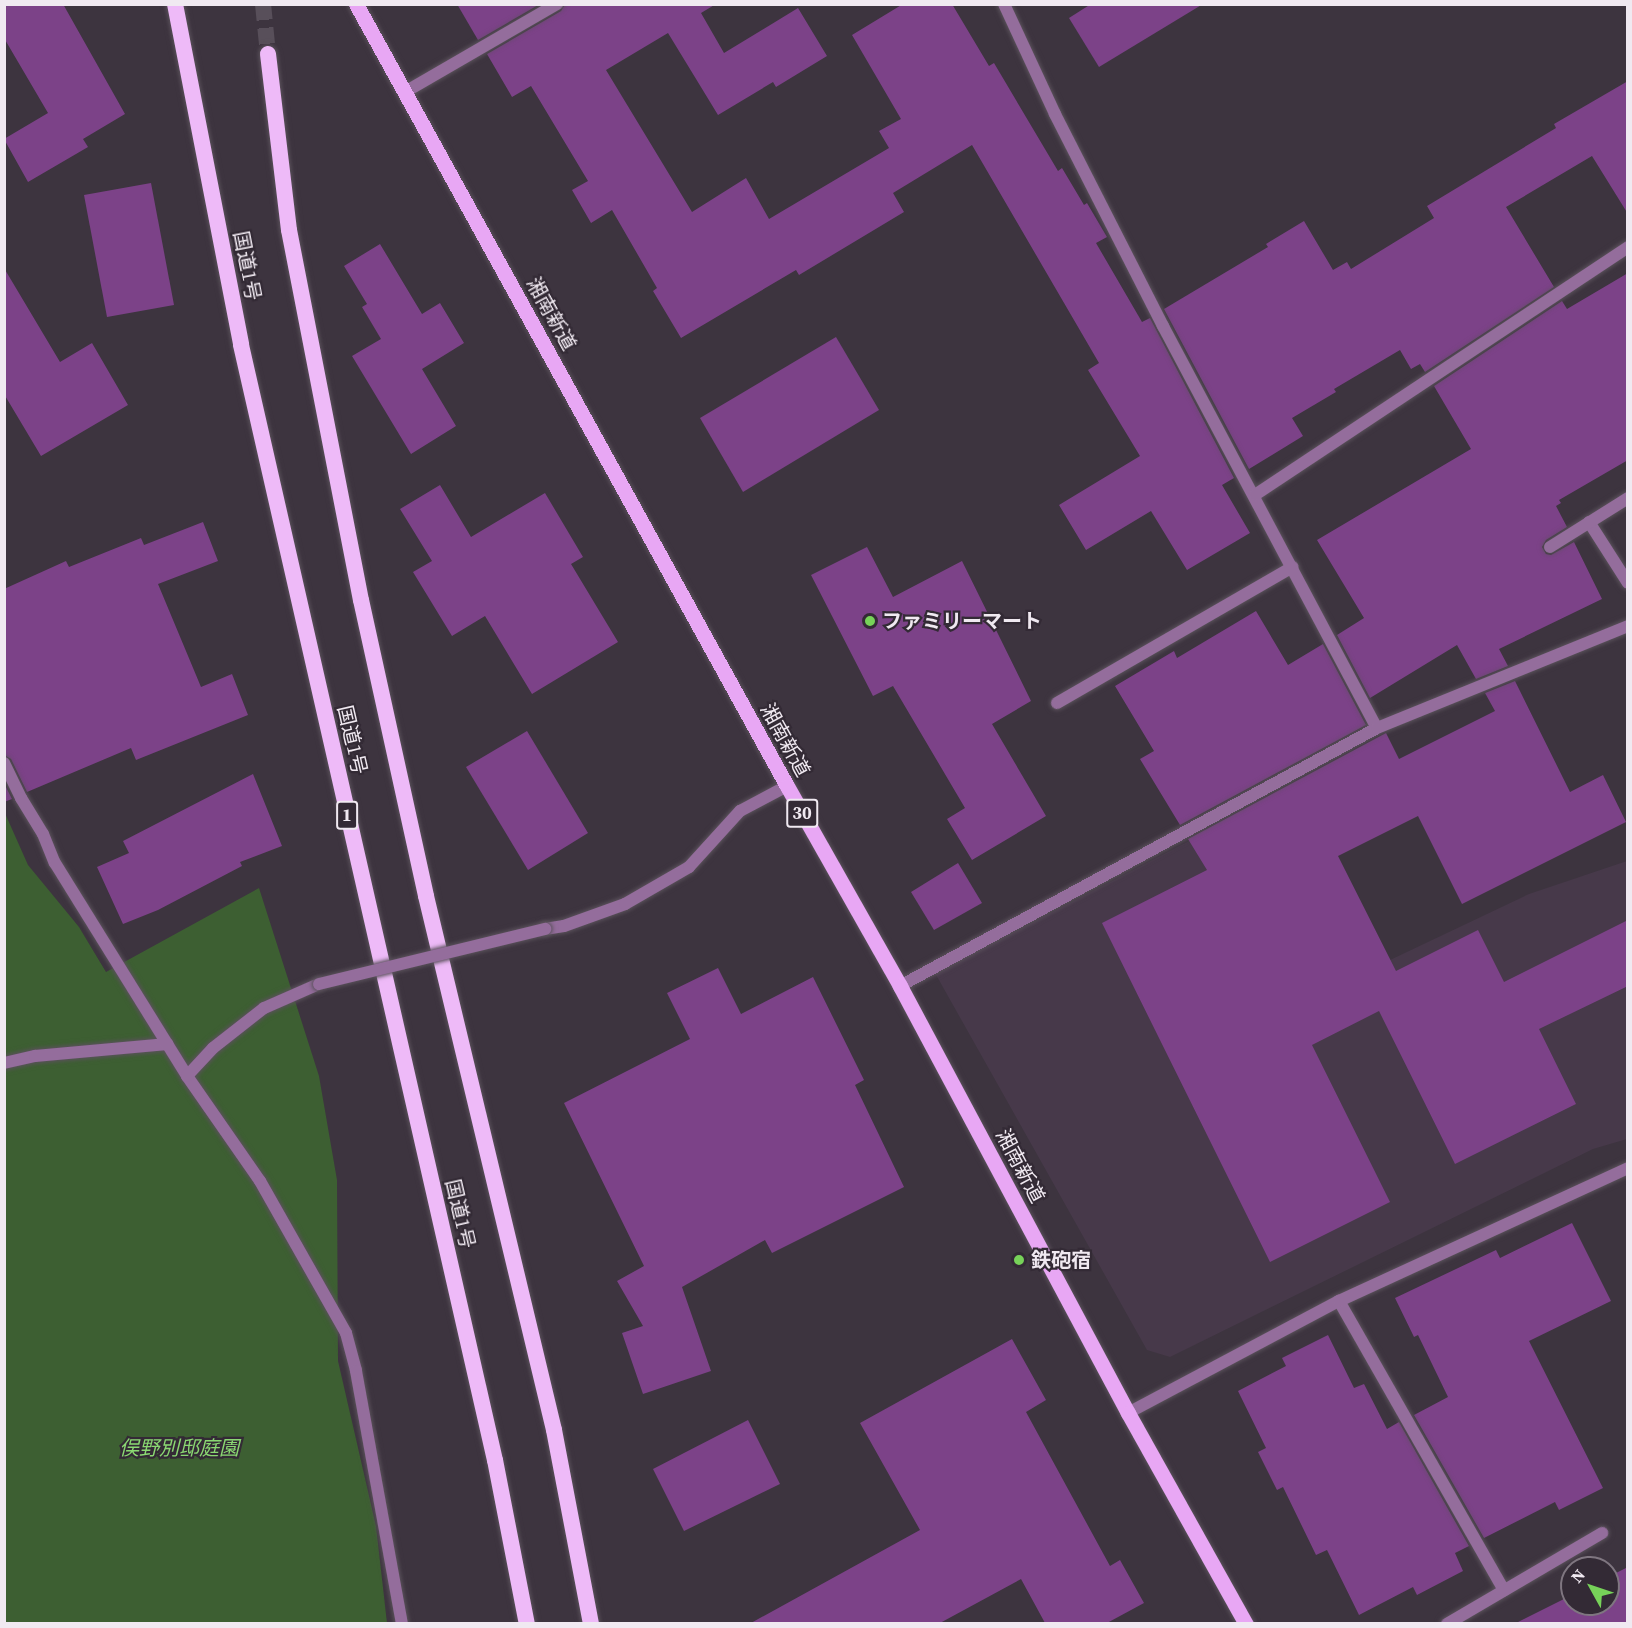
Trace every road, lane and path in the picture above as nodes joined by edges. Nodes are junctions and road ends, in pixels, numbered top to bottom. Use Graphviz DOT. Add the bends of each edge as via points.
graph roads {
  1 [pos="175,4"];
  2 [pos="356,4"];
  3 [pos="557,4"];
  4 [pos="1004,4"];
  5 [pos="268,54"];
  6 [pos="405,92"];
  7 [pos="1628,247"];
  8 [pos="1255,495"];
  9 [pos="1628,498"];
  10 [pos="1589,522"];
  11 [pos="1550,548"];
  12 [pos="1293,567"];
  13 [pos="1628,583"];
  14 [pos="1628,626"];
  15 [pos="1057,704"];
  16 [pos="1377,729"];
  17 [pos="4,763"];
  18 [pos="787,786"];
  19 [pos="900,986"];
  20 [pos="167,1044"];
  21 [pos="4,1063"];
  22 [pos="187,1076"];
  23 [pos="1628,1168"];
  24 [pos="1339,1301"];
  25 [pos="1128,1413"];
  26 [pos="1602,1533"];
  27 [pos="1504,1590"];
  28 [pos="402,1623"];
  29 [pos="527,1623"];
  30 [pos="591,1623"];
  31 [pos="1246,1623"];
  32 [pos="1447,1623"];
  1 -- 29 [label="highway, 国道1号 / 1" via="242,345 495,1460"];
  2 -- 6 [label="main road, 湘南新道 / 30"];
  3 -- 6 [label="street"];
  4 -- 8 [label="street" via="1158,316"];
  5 -- 30 [label="highway, 国道1号" via="289,230 361,600 426,896 554,1430"];
  6 -- 18 [label="main road, 湘南新道 / 30"];
  7 -- 8 [label="street"];
  8 -- 12 [label="street"];
  9 -- 10 [label="street"];
  10 -- 11 [label="street"];
  10 -- 13 [label="street"];
  12 -- 15 [label="street"];
  12 -- 16 [label="street"];
  14 -- 16 [label="street"];
  16 -- 19 [label="street"];
  17 -- 20 [label="street" via="55,863"];
  18 -- 19 [label="main road, 湘南新道 / 30"];
  18 -- 22 [label="street, bridge" via="740,811 689,867 625,904 564,926 319,984 264,1008 213,1048"];
  19 -- 25 [label="main road, 湘南新道 / 30"];
  20 -- 21 [label="street" via="35,1056"];
  20 -- 22 [label="street"];
  22 -- 28 [label="street" via="260,1181 346,1333"];
  23 -- 24 [label="street"];
  24 -- 25 [label="street"];
  24 -- 27 [label="street"];
  25 -- 31 [label="main road, 湘南新道 / 30"];
  26 -- 27 [label="street"];
  27 -- 32 [label="street"];
}
